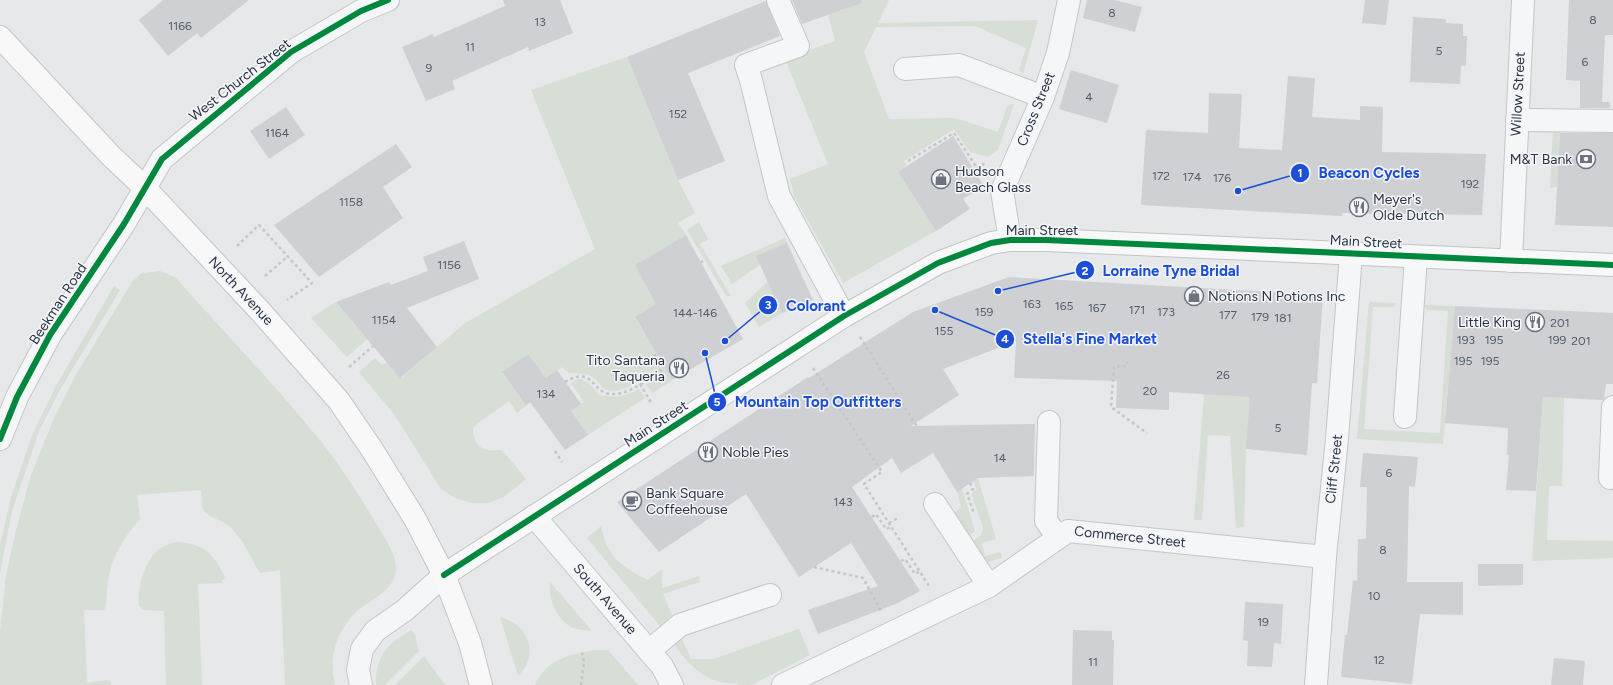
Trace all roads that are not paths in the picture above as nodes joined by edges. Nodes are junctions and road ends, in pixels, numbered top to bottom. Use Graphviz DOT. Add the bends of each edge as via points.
graph roads {
  1 [pos="388,0"];
  2 [pos="778,0"];
  3 [pos="1069,0"];
  4 [pos="1523,0"];
  5 [pos="0,36"];
  6 [pos="905,69"];
  7 [pos="1043,97"];
  8 [pos="1613,109"];
  9 [pos="1517,114"];
  10 [pos="1613,121"];
  11 [pos="144,187"];
  12 [pos="1010,240"];
  13 [pos="1351,254"];
  14 [pos="1416,256"];
  15 [pos="1511,261"];
  16 [pos="1613,265"];
  17 [pos="844,316"];
  18 [pos="1613,407"];
  19 [pos="1406,417"];
  20 [pos="1050,422"];
  21 [pos="0,439"];
  22 [pos="1610,478"];
  23 [pos="935,504"];
  24 [pos="534,516"];
  25 [pos="1058,537"];
  26 [pos="1325,557"];
  27 [pos="444,575"];
  28 [pos="989,586"];
  29 [pos="770,595"];
  30 [pos="649,651"];
  31 [pos="361,685"];
  32 [pos="481,685"];
  33 [pos="672,685"];
  34 [pos="783,685"];
  35 [pos="1316,685"];
  1 -- 11 [label="street, West Church Street" via="361,11 291,52 162,159"];
  2 -- 17 [label="street" via="798,46 746,66 779,196"];
  3 -- 7 [label="street, Cross Street" via="1058,53"];
  4 -- 9 [label="street, Willow Street"];
  5 -- 11 [label="main road, North Avenue" via="111,156"];
  6 -- 7 [label="street" via="959,66"];
  7 -- 12 [label="street, Cross Street" via="1002,191"];
  8 -- 9 [label="street"];
  9 -- 10 [label="street"];
  9 -- 15 [label="street, Willow Street"];
  11 -- 21 [label="street, Beekman Road" via="124,224 50,335 17,397"];
  11 -- 27 [label="main road, North Avenue" via="339,400 415,519"];
  12 -- 13 [label="main road, Main Street"];
  12 -- 17 [label="main road, Main Street" via="991,242 938,263"];
  13 -- 14 [label="main road, Main Street"];
  13 -- 26 [label="street, Cliff Street" via="1338,439"];
  14 -- 15 [label="main road, Main Street"];
  14 -- 19 [label="street"];
  15 -- 16 [label="main road, Main Street"];
  17 -- 24 [label="main road, Main Street"];
  18 -- 22 [label="street"];
  20 -- 25 [label="street" via="1046,521"];
  23 -- 28 [label="street"];
  24 -- 27 [label="main road, Main Street"];
  24 -- 30 [label="street, South Avenue"];
  25 -- 26 [label="street, Commerce Street" via="1068,531"];
  25 -- 28 [label="street, Commerce Street"];
  26 -- 35 [label="street, Cliff Street"];
  27 -- 31 [label="street" via="405,610 375,631 362,649 358,670"];
  27 -- 32 [label="main road, North Avenue" via="470,643"];
  28 -- 34 [label="street, Commerce Street"];
  29 -- 30 [label="street" via="680,625"];
  30 -- 33 [label="street, South Avenue" via="662,666"];
}
